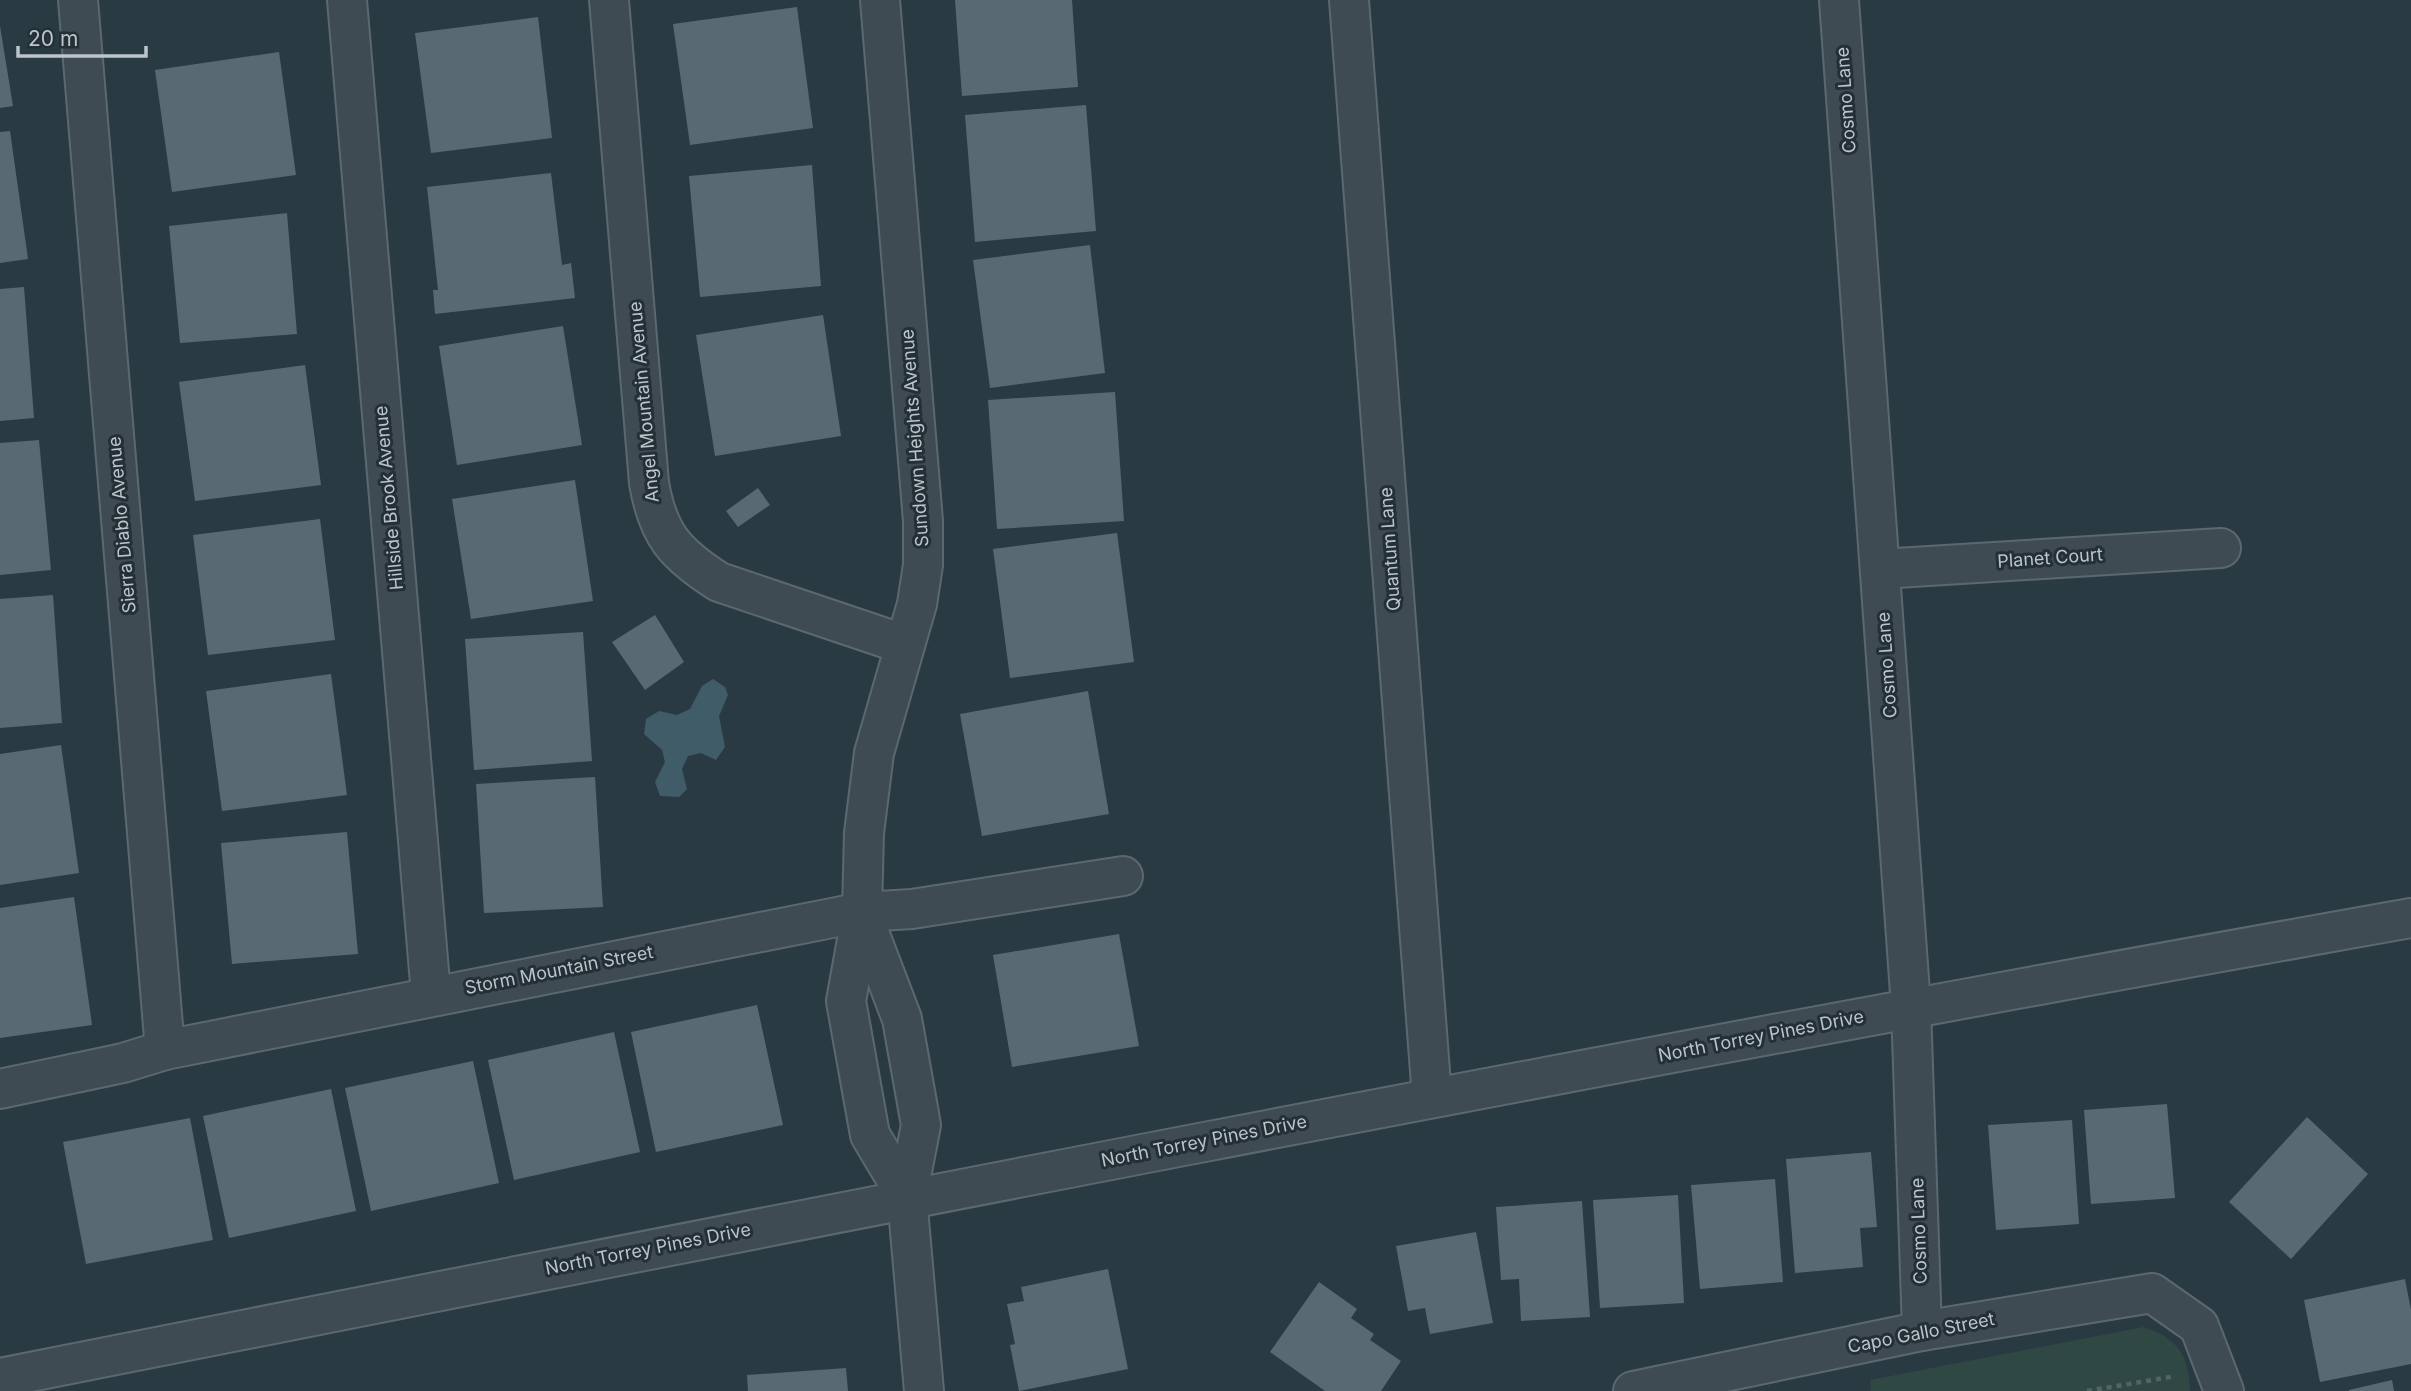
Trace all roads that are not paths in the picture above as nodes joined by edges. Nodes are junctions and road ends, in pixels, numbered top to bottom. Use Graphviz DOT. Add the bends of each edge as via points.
graph roads {
  1 [pos="78,0"];
  2 [pos="347,0"];
  3 [pos="609,0"];
  4 [pos="880,0"];
  5 [pos="1349,0"];
  6 [pos="1839,0"];
  7 [pos="2221,548"];
  8 [pos="1880,569"];
  9 [pos="903,645"];
  10 [pos="1123,876"];
  11 [pos="862,912"];
  12 [pos="2411,918"];
  13 [pos="431,995"];
  14 [pos="1911,1007"];
  15 [pos="165,1051"];
  16 [pos="0,1089"];
  17 [pos="1432,1098"];
  18 [pos="907,1198"];
  19 [pos="1922,1331"];
  20 [pos="0,1378"];
  21 [pos="924,1391"];
  22 [pos="1633,1391"];
  23 [pos="2224,1391"];
  1 -- 15 [label="street, Sierra Diablo Avenue"];
  2 -- 13 [label="street, Hillside Brook Avenue"];
  3 -- 9 [label="street, Angel Mountain Avenue" via="655,515 670,542 719,582"];
  4 -- 9 [label="street, Sundown Heights Avenue" via="923,522 917,604"];
  5 -- 17 [label="street, Quantum Lane"];
  6 -- 8 [label="street, Cosmo Lane"];
  7 -- 8 [label="street, Planet Court"];
  8 -- 14 [label="street, Cosmo Lane"];
  9 -- 11 [label="street, Sundown Heights Avenue" via="874,753 864,833"];
  10 -- 11 [label="street, Storm Mountain Street" via="912,909"];
  11 -- 13 [label="street, Storm Mountain Street"];
  11 -- 18 [label="street, Sundown Heights Avenue" via="902,1019 920,1125"];
  11 -- 18 [label="street, Sundown Heights Avenue" via="846,1001 870,1135"];
  12 -- 14 [label="street, North Torrey Pines Drive"];
  13 -- 15 [label="street, Storm Mountain Street"];
  14 -- 17 [label="street, North Torrey Pines Drive"];
  14 -- 19 [label="street, Cosmo Lane"];
  15 -- 16 [label="street, Storm Mountain Street"];
  17 -- 18 [label="street, North Torrey Pines Drive"];
  18 -- 20 [label="street, North Torrey Pines Drive"];
  18 -- 21 [label="street"];
  19 -- 22 [label="street, Capo Gallo Street"];
  19 -- 23 [label="street, Capo Gallo Street" via="2152,1293 2199,1326"];
}
